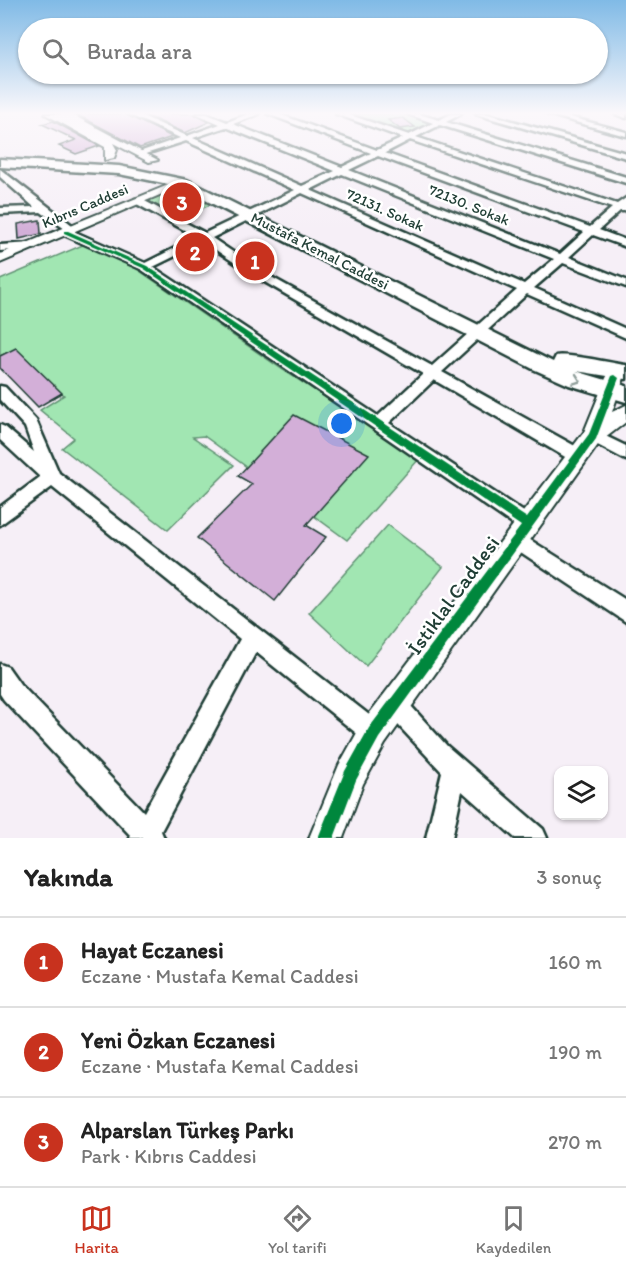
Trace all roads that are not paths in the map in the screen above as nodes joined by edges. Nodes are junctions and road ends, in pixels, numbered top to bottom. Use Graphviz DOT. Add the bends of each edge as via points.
graph roads {
  1 [pos="110,153"];
  2 [pos="128,153"];
  3 [pos="154,153"];
  4 [pos="220,153"];
  5 [pos="299,153"];
  6 [pos="378,153"];
  7 [pos="459,153"];
  8 [pos="538,153"];
  9 [pos="0,160"];
  10 [pos="139,160"];
  11 [pos="108,163"];
  12 [pos="341,170"];
  13 [pos="2,178"];
  14 [pos="626,180"];
  15 [pos="182,183"];
  16 [pos="302,190"];
  17 [pos="138,201"];
  18 [pos="624,206"];
  19 [pos="44,209"];
  20 [pos="0,212"];
  21 [pos="253,213"];
  22 [pos="69,231"];
  23 [pos="592,231"];
  24 [pos="204,237"];
  25 [pos="626,244"];
  26 [pos="31,246"];
  27 [pos="0,248"];
  28 [pos="561,258"];
  29 [pos="0,259"];
  30 [pos="145,267"];
  31 [pos="626,285"];
  32 [pos="526,289"];
  33 [pos="482,328"];
  34 [pos="626,334"];
  35 [pos="433,374"];
  36 [pos="622,379"];
  37 [pos="0,391"];
  38 [pos="626,412"];
  39 [pos="22,415"];
  40 [pos="379,424"];
  41 [pos="0,430"];
  42 [pos="586,446"];
  43 [pos="626,454"];
  44 [pos="52,477"];
  45 [pos="0,518"];
  46 [pos="522,532"];
  47 [pos="626,612"];
  48 [pos="253,637"];
  49 [pos="1,680"];
  50 [pos="394,704"];
  51 [pos="374,732"];
  52 [pos="455,768"];
  53 [pos="147,836"];
  54 [pos="327,838"];
  55 [pos="439,838"];
  56 [pos="534,838"];
  1 -- 11 [label="street"];
  2 -- 10 [label="street"];
  3 -- 10 [label="street"];
  4 -- 16 [label="street, 72131. Sokak"];
  5 -- 12 [label="street, 72130. Sokak"];
  6 -- 12 [label="street"];
  6 -- 23 [label="street"];
  7 -- 18 [label="street"];
  8 -- 14 [label="street"];
  9 -- 11 [label="main road, Mustafa Kemal Caddesi"];
  10 -- 11 [label="main road, Mustafa Kemal Caddesi"];
  10 -- 15 [label="main road, Mustafa Kemal Caddesi"];
  10 -- 21 [label="main road, Mustafa Kemal Caddesi"];
  12 -- 16 [label="street"];
  12 -- 28 [label="street, 72130. Sokak"];
  13 -- 19 [label="street"];
  15 -- 17 [label="street, Kıbrıs Caddesi"];
  15 -- 21 [label="main road, Mustafa Kemal Caddesi"];
  16 -- 21 [label="street"];
  16 -- 32 [label="street, 72131. Sokak"];
  17 -- 22 [label="street, Kıbrıs Caddesi"];
  17 -- 24 [label="street"];
  18 -- 23 [label="street"];
  19 -- 20 [label="street"];
  19 -- 22 [label="street"];
  21 -- 24 [label="street"];
  21 -- 33 [label="main road, Mustafa Kemal Caddesi"];
  22 -- 26 [label="street, Kıbrıs Caddesi"];
  22 -- 30 [label="street"];
  23 -- 25 [label="street"];
  23 -- 28 [label="street"];
  24 -- 30 [label="street"];
  24 -- 35 [label="street" via="260,275"];
  26 -- 27 [label="street"];
  26 -- 29 [label="street, Kıbrıs Caddesi"];
  28 -- 31 [label="street, 72130. Sokak"];
  28 -- 32 [label="street"];
  30 -- 40 [label="street"];
  32 -- 33 [label="street"];
  32 -- 34 [label="street, 72131. Sokak"];
  33 -- 35 [label="street"];
  33 -- 36 [label="main road, Mustafa Kemal Caddesi" via="554,358"];
  35 -- 40 [label="street"];
  35 -- 42 [label="street"];
  36 -- 42 [label="street, İstiklal Caddesi"];
  37 -- 39 [label="street"];
  38 -- 42 [label="street, İstiklal Caddesi"];
  39 -- 41 [label="street"];
  39 -- 44 [label="street" via="31,424"];
  40 -- 46 [label="street"];
  41 -- 44 [label="street"];
  42 -- 43 [label="street"];
  42 -- 46 [label="street, İstiklal Caddesi"];
  44 -- 45 [label="street"];
  44 -- 48 [label="street"];
  46 -- 47 [label="street"];
  46 -- 50 [label="street, İstiklal Caddesi"];
  48 -- 51 [label="street"];
  48 -- 53 [label="street"];
  49 -- 53 [label="street"];
  50 -- 51 [label="street, İstiklal Caddesi"];
  50 -- 52 [label="street"];
  51 -- 54 [label="street, İstiklal Caddesi" via="350,776"];
  52 -- 55 [label="street"];
  52 -- 56 [label="street"];
}
